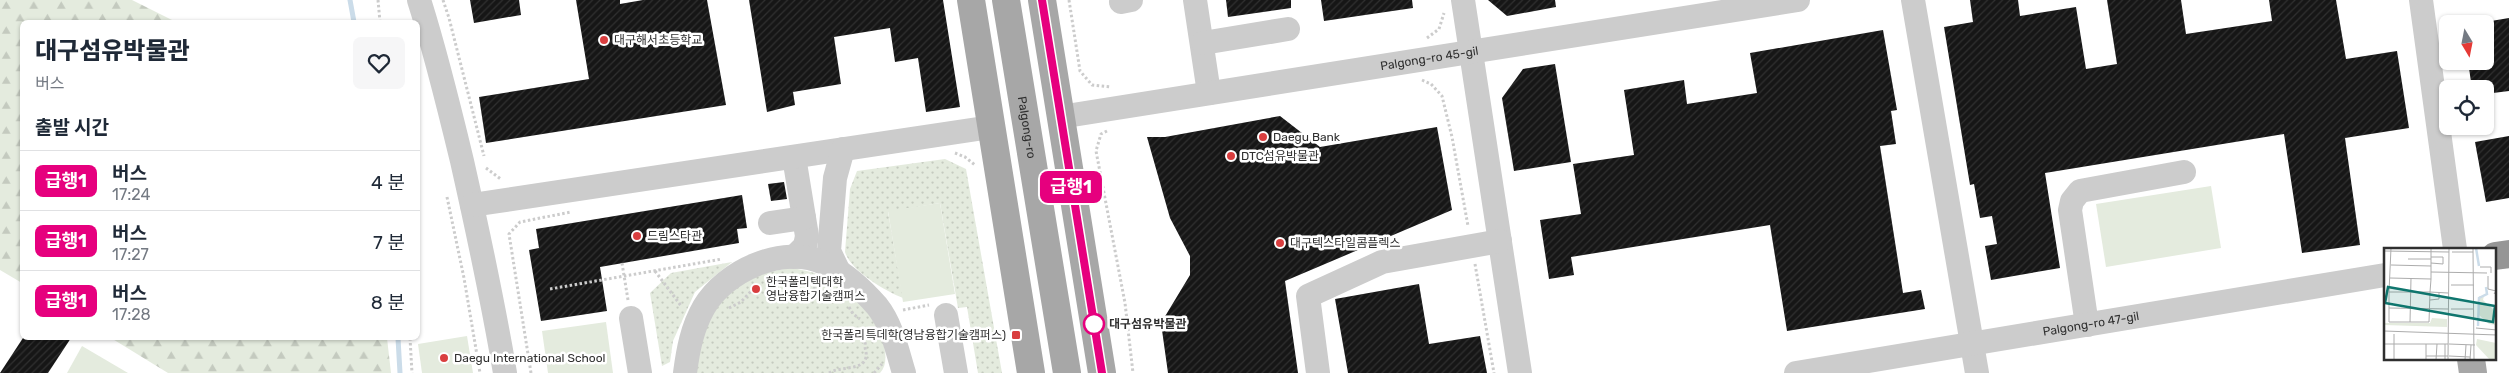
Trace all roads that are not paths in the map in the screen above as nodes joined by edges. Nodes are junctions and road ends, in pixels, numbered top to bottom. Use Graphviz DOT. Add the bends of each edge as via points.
graph roads {
  1 [pos="419,0"];
  2 [pos="971,0"];
  3 [pos="1006,0"];
  4 [pos="1042,0"];
  5 [pos="1195,0"];
  6 [pos="1798,0"];
  7 [pos="1913,0"];
  8 [pos="2421,0"];
  9 [pos="1453,4"];
  10 [pos="1288,29"];
  11 [pos="1203,43"];
  12 [pos="1470,50"];
  13 [pos="1209,93"];
  14 [pos="1060,117"];
  15 [pos="990,127"];
  16 [pos="843,149"];
  17 [pos="794,157"];
  18 [pos="2184,172"];
  19 [pos="472,205"];
  20 [pos="832,211"];
  21 [pos="804,214"];
  22 [pos="770,223"];
  23 [pos="1500,241"];
  24 [pos="2455,248"];
  25 [pos="2509,254"];
  26 [pos="2496,256"];
  27 [pos="790,267"];
  28 [pos="2384,275"];
  29 [pos="839,284"];
  30 [pos="938,310"];
  31 [pos="631,318"];
  32 [pos="2086,325"];
  33 [pos="1973,344"];
  34 [pos="2471,360"];
  35 [pos="506,373"];
  36 [pos="640,373"];
  37 [pos="685,373"];
  38 [pos="904,373"];
  39 [pos="956,373"];
  40 [pos="1031,373"];
  41 [pos="1067,373"];
  42 [pos="1102,373"];
  43 [pos="1318,373"];
  44 [pos="1520,373"];
  45 [pos="1796,373"];
  46 [pos="1977,373"];
  47 [pos="2473,373"];
  1 -- 19 [label="street" via="436,52"];
  2 -- 15 [label="main road"];
  3 -- 41 [label="main road, Palgong-ro"];
  4 -- 14 [label="main road"];
  5 -- 11 [label="street"];
  6 -- 12 [label="street, Palgong-ro 45-gil"];
  7 -- 33 [label="street"];
  8 -- 24 [label="street"];
  9 -- 12 [label="street"];
  10 -- 11 [label="street"];
  11 -- 13 [label="street"];
  12 -- 13 [label="street, Palgong-ro 45-gil"];
  12 -- 23 [label="street"];
  13 -- 14 [label="street, Palgong-ro 45-gil"];
  14 -- 42 [label="main road"];
  15 -- 16 [label="street"];
  15 -- 40 [label="main road"];
  16 -- 17 [label="street"];
  16 -- 20 [label="street" via="836,173"];
  17 -- 19 [label="street"];
  17 -- 21 [label="street"];
  18 -- 32 [label="street" via="2080,190 2072,201 2070,210"];
  19 -- 35 [label="street"];
  20 -- 21 [label="street"];
  20 -- 29 [label="street" via="829,251"];
  21 -- 22 [label="street"];
  21 -- 27 [label="street" via="806,244"];
  23 -- 43 [label="street" via="1382,262 1308,296"];
  23 -- 44 [label="street"];
  25 -- 26 [label="highway"];
  27 -- 29 [label="street" via="819,261"];
  27 -- 37 [label="street" via="749,268 717,290 704,307 693,332"];
  28 -- 32 [label="street, Palgong-ro 47-gil"];
  29 -- 38 [label="street" via="859,288 885,318"];
  30 -- 39 [label="street"];
  31 -- 36 [label="street"];
  32 -- 33 [label="street, Palgong-ro 47-gil"];
  33 -- 45 [label="street, Palgong-ro 47-gil"];
  33 -- 46 [label="street"];
  34 -- 47 [label="main road"];
}
